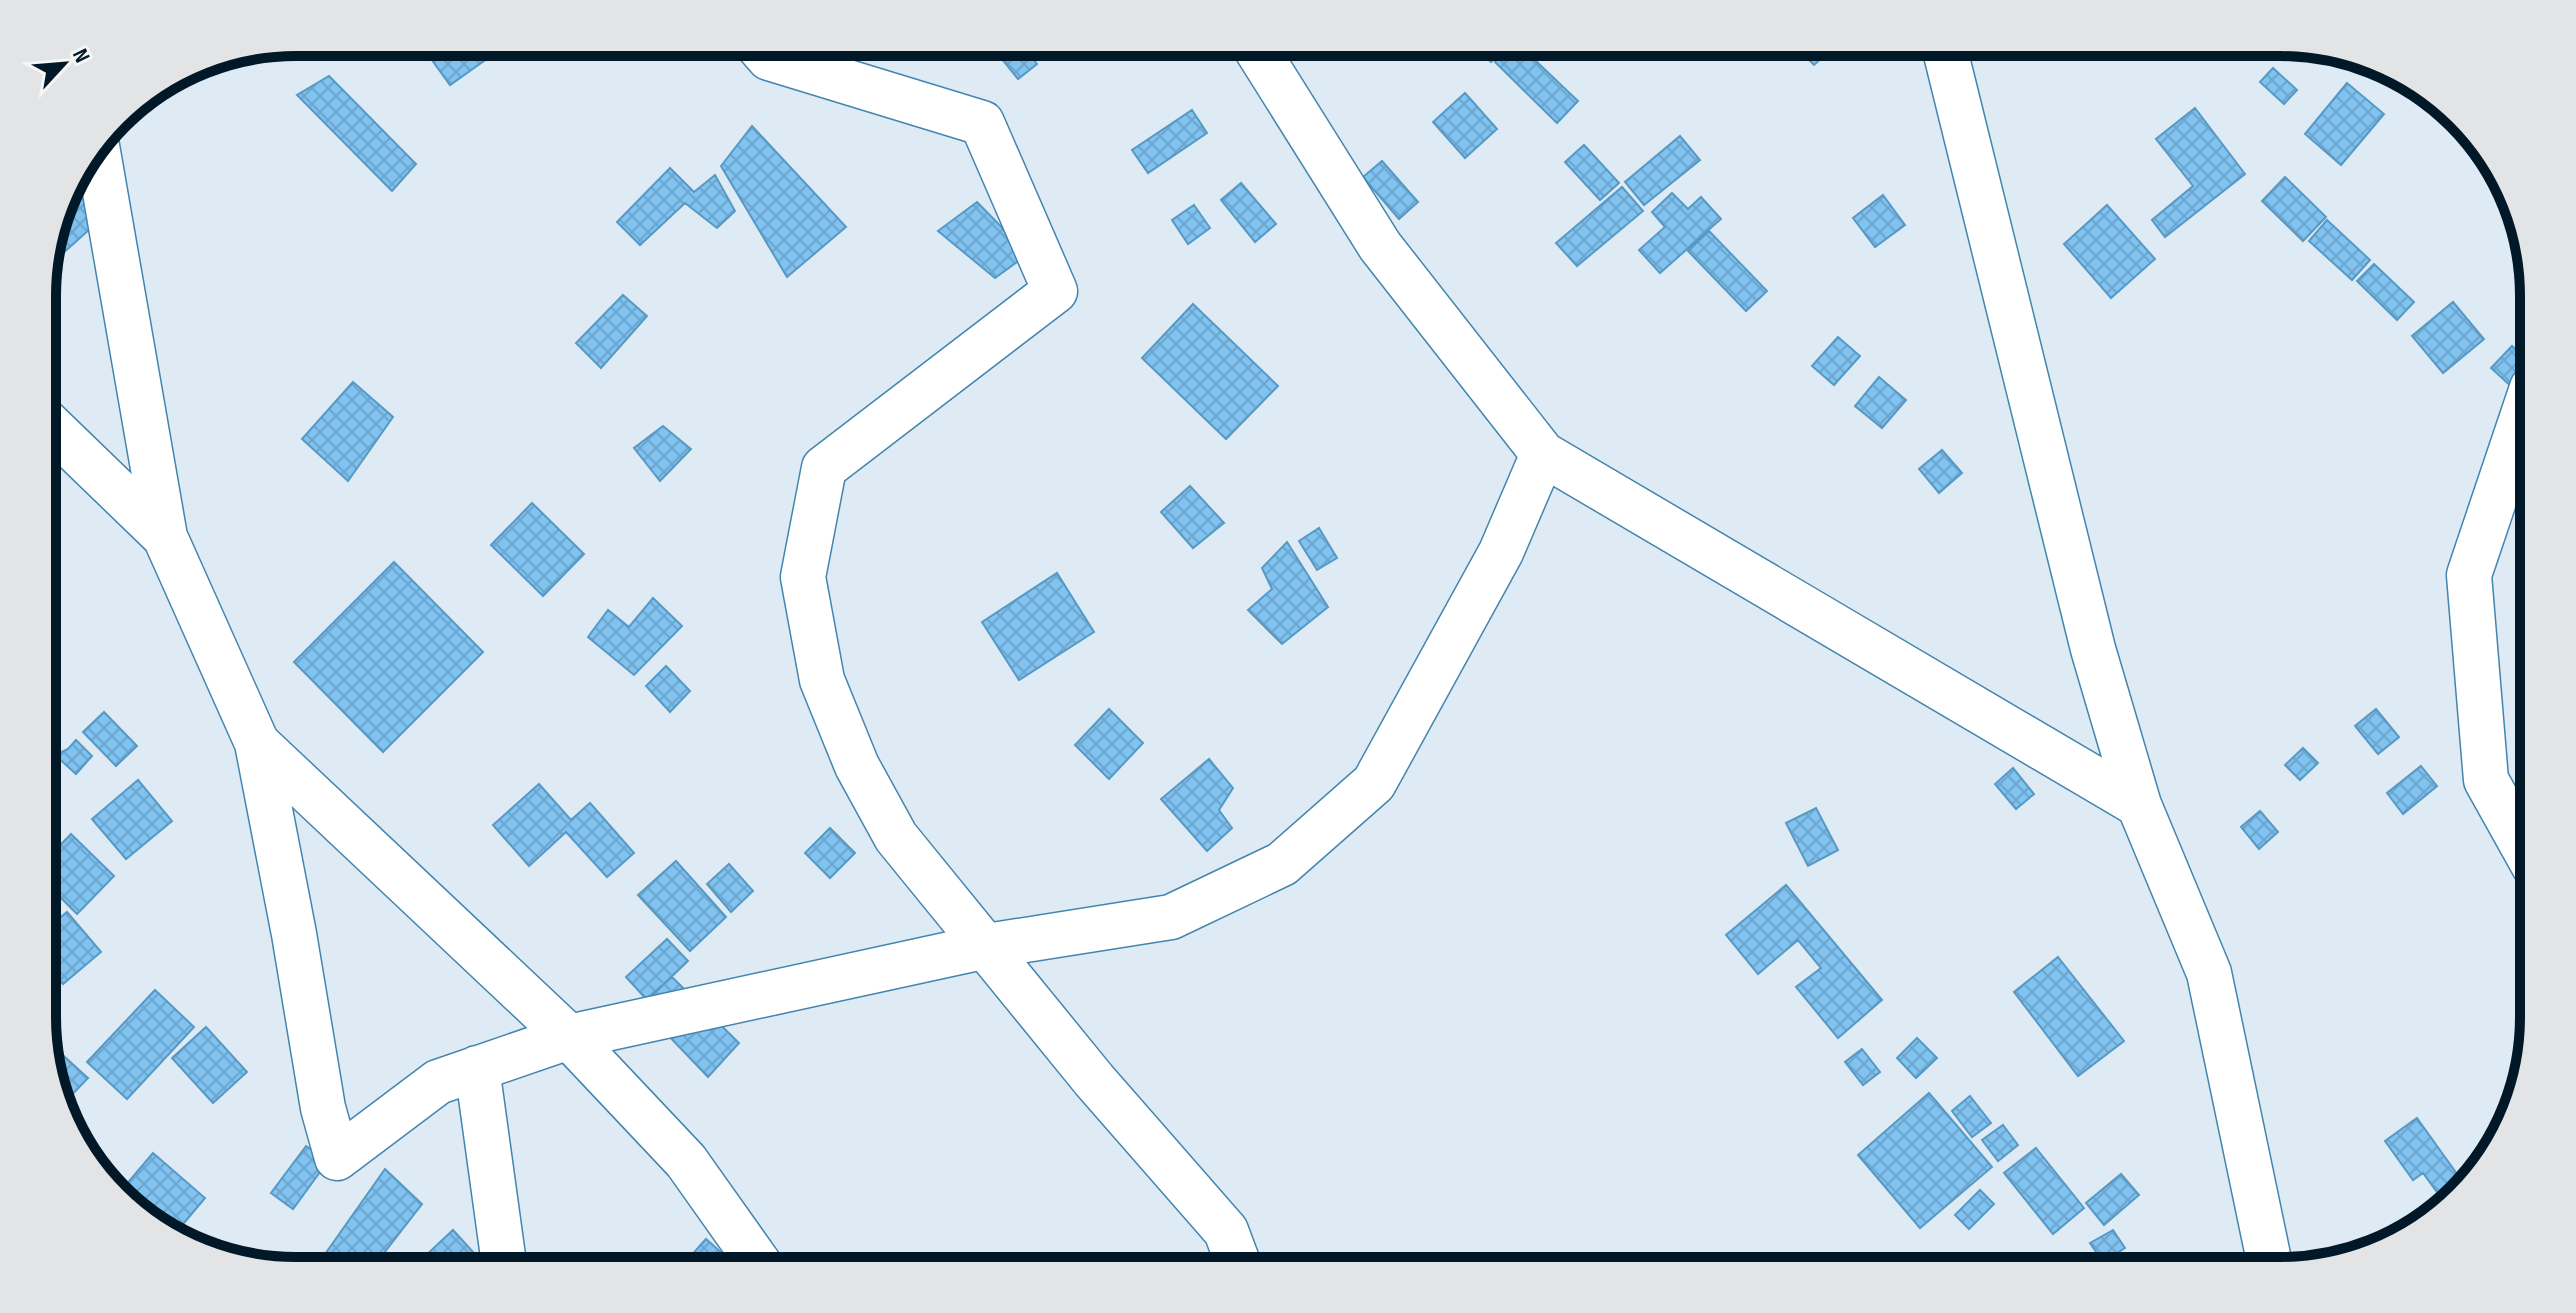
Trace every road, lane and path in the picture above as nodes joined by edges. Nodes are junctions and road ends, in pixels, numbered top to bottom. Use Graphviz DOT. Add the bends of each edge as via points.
graph roads {
  1 [pos="1947,56"];
  2 [pos="768,57"];
  3 [pos="1261,57"];
  4 [pos="99,159"];
  5 [pos="2520,424"];
  6 [pos="57,432"];
  7 [pos="1543,454"];
  8 [pos="165,537"];
  9 [pos="257,743"];
  10 [pos="2139,805"];
  11 [pos="2520,841"];
  12 [pos="987,946"];
  13 [pos="569,1037"];
  14 [pos="477,1068"];
  15 [pos="2268,1256"];
  16 [pos="503,1257"];
  17 [pos="754,1257"];
  18 [pos="1236,1257"];
  1 -- 10 [label="street" via="2093,649"];
  2 -- 12 [label="street" via="982,123 1055,291 824,468 803,577 822,680 857,766 896,837"];
  3 -- 7 [label="street" via="1380,246"];
  4 -- 8 [label="street"];
  5 -- 11 [label="street" via="2469,575 2486,780"];
  6 -- 8 [label="street"];
  7 -- 10 [label="street"];
  7 -- 12 [label="street" via="1501,552 1374,783 1282,864 1171,917"];
  8 -- 9 [label="street"];
  9 -- 13 [label="street"];
  9 -- 14 [label="street" via="323,1108 337,1158 438,1082"];
  10 -- 15 [label="street" via="2209,973"];
  12 -- 13 [label="street"];
  12 -- 18 [label="street" via="1094,1080 1226,1231"];
  13 -- 14 [label="street"];
  13 -- 17 [label="street" via="686,1161"];
  14 -- 16 [label="street"];
}
